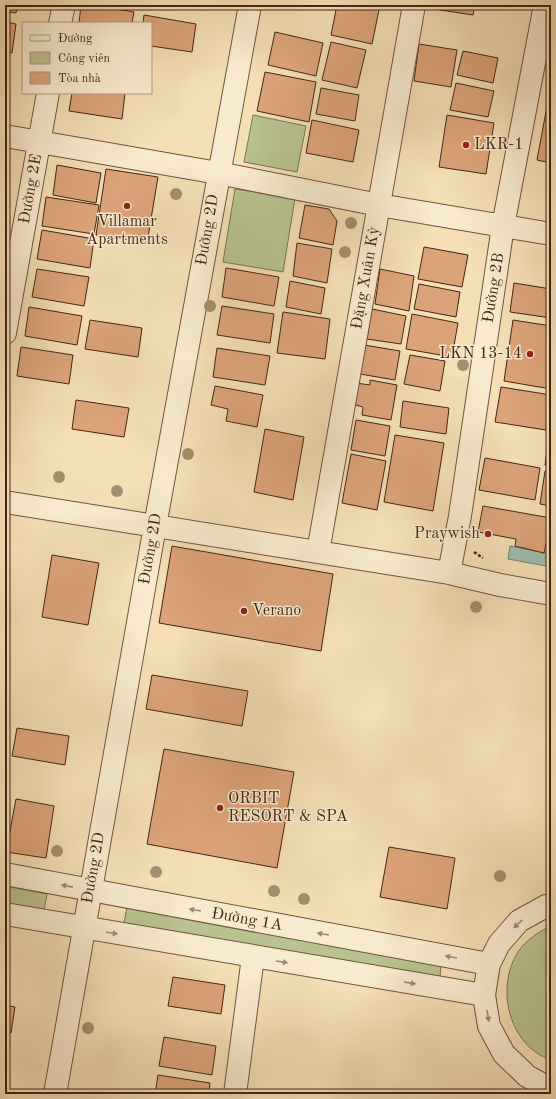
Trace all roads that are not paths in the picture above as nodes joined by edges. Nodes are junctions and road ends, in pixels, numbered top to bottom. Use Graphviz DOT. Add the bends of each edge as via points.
graph roads {
  1 [pos="64,5"];
  2 [pos="250,5"];
  3 [pos="414,5"];
  4 [pos="544,5"];
  5 [pos="60,22"];
  6 [pos="48,94"];
  7 [pos="5,136"];
  8 [pos="40,141"];
  9 [pos="218,173"];
  10 [pos="379,205"];
  11 [pos="503,226"];
  12 [pos="551,234"];
  13 [pos="5,333"];
  14 [pos="5,502"];
  15 [pos="155,526"];
  16 [pos="318,552"];
  17 [pos="449,573"];
  18 [pos="551,594"];
  19 [pos="5,874"];
  20 [pos="90,891"];
  21 [pos="551,905"];
  22 [pos="5,914"];
  23 [pos="84,928"];
  24 [pos="253,957"];
  25 [pos="489,964"];
  26 [pos="484,995"];
  27 [pos="547,1089"];
  28 [pos="55,1094"];
  29 [pos="236,1094"];
  1 -- 5 [label="street"];
  2 -- 9 [label="street, Đường 2D"];
  3 -- 10 [label="street, Đặng Xuân Kỳ"];
  4 -- 11 [label="street, Đường 2B"];
  6 -- 8 [label="street, Đường 2E"];
  7 -- 8 [label="street"];
  8 -- 9 [label="street"];
  8 -- 13 [label="street, Đường 2E"];
  9 -- 10 [label="street"];
  9 -- 15 [label="street, Đường 2D"];
  10 -- 11 [label="street"];
  10 -- 16 [label="street, Đặng Xuân Kỳ"];
  11 -- 12 [label="street"];
  11 -- 17 [label="street, Đường 2B" via="460,516"];
  14 -- 15 [label="street"];
  15 -- 16 [label="street"];
  15 -- 20 [label="street, Đường 2D"];
  16 -- 17 [label="street"];
  17 -- 18 [label="street"];
  20 -- 19 [label="street, Đường 1A, one-way"];
  20 -- 23 [label="street, Đường 2D"];
  25 -- 20 [label="street, Đường 1A, one-way"];
  21 -- 25 [label="street, one-way" via="519,921 499,944"];
  22 -- 23 [label="street"];
  23 -- 24 [label="street, one-way"];
  23 -- 28 [label="street, Đường 2D"];
  24 -- 26 [label="street, one-way"];
  24 -- 29 [label="street"];
  25 -- 26 [label="street"];
  26 -- 27 [label="street, one-way" via="489,1026 504,1054 527,1076"];
}
